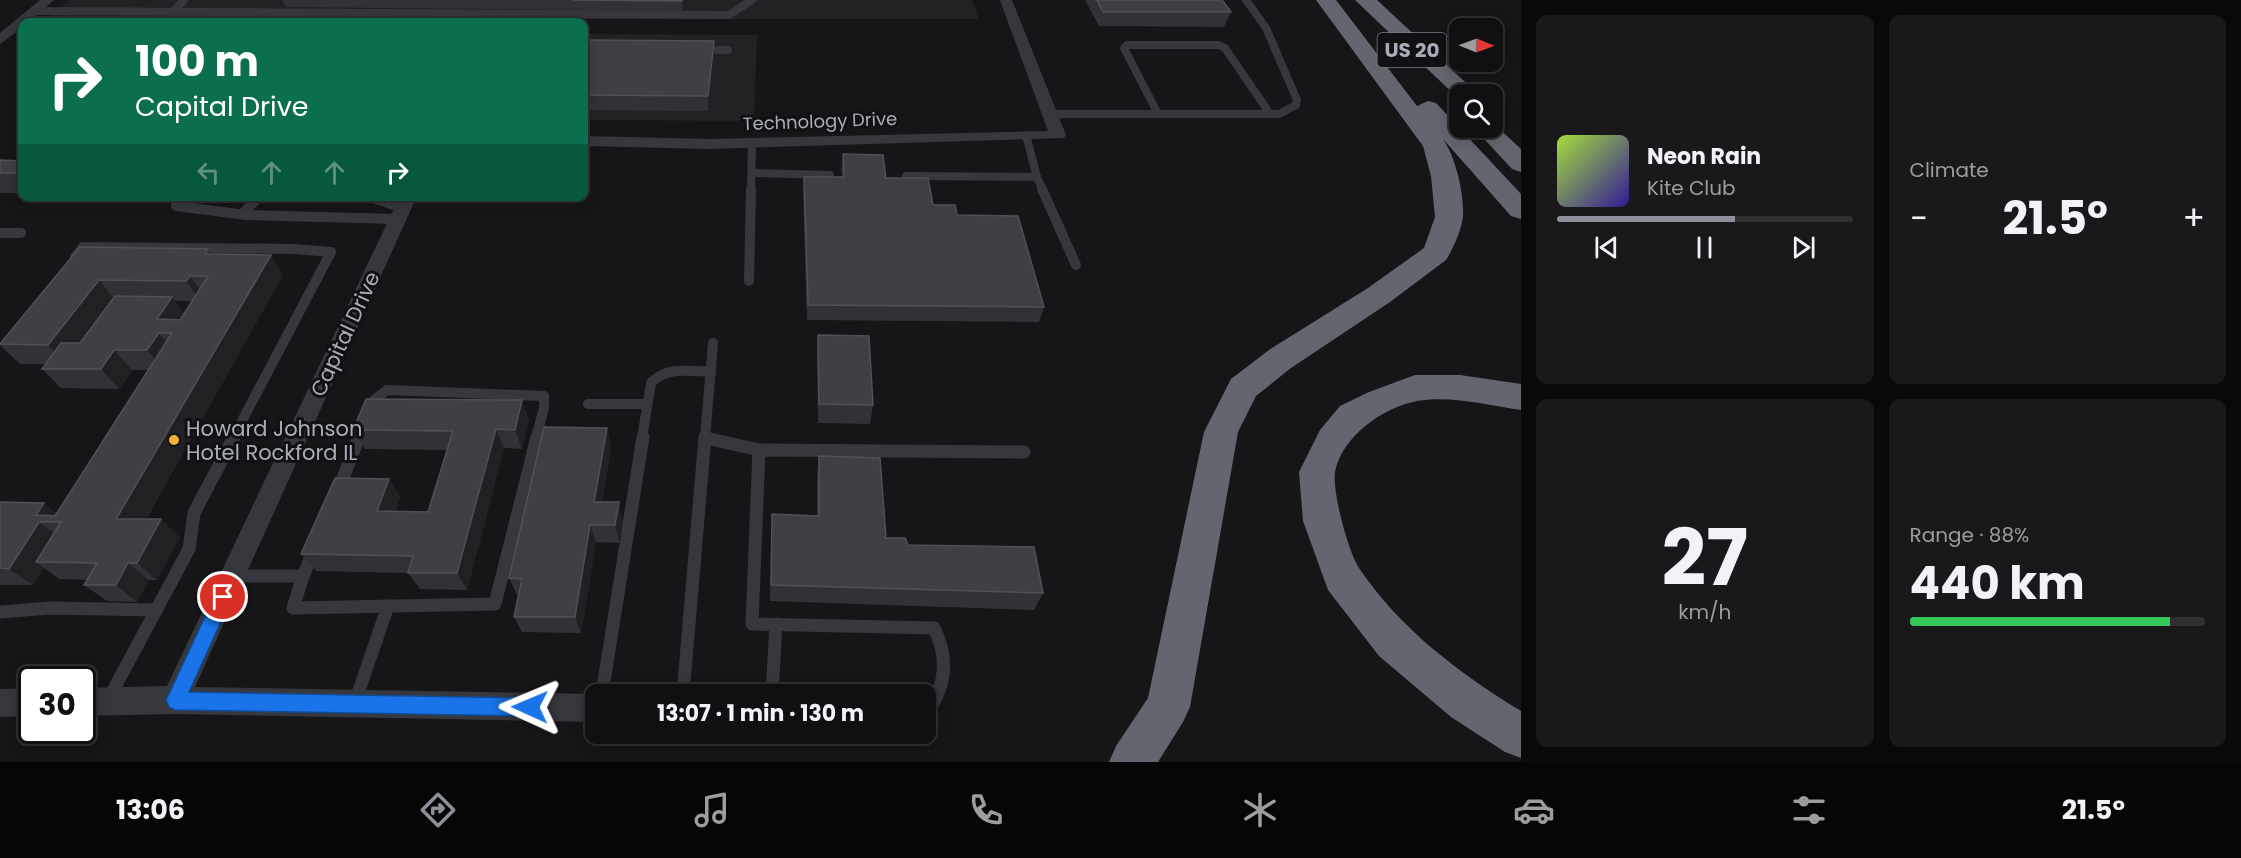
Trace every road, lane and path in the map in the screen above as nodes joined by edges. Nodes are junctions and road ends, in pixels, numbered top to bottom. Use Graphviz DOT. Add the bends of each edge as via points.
graph roads {
  1 [pos="48,0"];
  2 [pos="184,0"];
  3 [pos="752,0"];
  4 [pos="1006,0"];
  5 [pos="1246,0"];
  6 [pos="1328,0"];
  7 [pos="1365,0"];
  8 [pos="35,11"];
  9 [pos="173,12"];
  10 [pos="363,13"];
  11 [pos="27,18"];
  12 [pos="356,18"];
  13 [pos="489,18"];
  14 [pos="18,25"];
  15 [pos="0,40"];
  16 [pos="694,49"];
  17 [pos="728,50"];
  18 [pos="1456,84"];
  19 [pos="1449,88"];
  20 [pos="1050,114"];
  21 [pos="1158,114"];
  22 [pos="1269,114"];
  23 [pos="1503,125"];
  24 [pos="1026,135"];
  25 [pos="1496,138"];
  26 [pos="1521,139"];
  27 [pos="588,141"];
  28 [pos="752,143"];
  29 [pos="1521,164"];
  30 [pos="752,174"];
  31 [pos="830,175"];
  32 [pos="906,176"];
  33 [pos="1037,177"];
  34 [pos="179,201"];
  35 [pos="255,201"];
  36 [pos="375,201"];
  37 [pos="403,208"];
  38 [pos="1521,210"];
  39 [pos="242,214"];
  40 [pos="0,233"];
  41 [pos="21,233"];
  42 [pos="1076,265"];
  43 [pos="68,266"];
  44 [pos="749,281"];
  45 [pos="713,343"];
  46 [pos="711,372"];
  47 [pos="1521,397"];
  48 [pos="588,404"];
  49 [pos="647,404"];
  50 [pos="706,438"];
  51 [pos="759,450"];
  52 [pos="1024,452"];
  53 [pos="334,499"];
  54 [pos="316,543"];
  55 [pos="233,576"];
  56 [pos="303,576"];
  57 [pos="388,606"];
  58 [pos="157,610"];
  59 [pos="0,612"];
  60 [pos="776,624"];
  61 [pos="604,684"];
  62 [pos="683,684"];
  63 [pos="773,684"];
  64 [pos="175,700"];
  65 [pos="96,701"];
  66 [pos="18,702"];
  67 [pos="96,702"];
  68 [pos="936,702"];
  69 [pos="0,703"];
  70 [pos="355,704"];
  71 [pos="585,708"];
  72 [pos="1521,735"];
  73 [pos="1132,762"];
  1 -- 8 [label="street"];
  2 -- 9 [label="lane"];
  3 -- 13 [label="lane" via="729,15"];
  4 -- 20 [label="street"];
  5 -- 22 [label="lane" via="1266,28 1297,100 1286,111"];
  6 -- 38 [label="highway, US 20"];
  6 -- 73 [label="highway" via="1435,146 1444,176 1449,217 1436,253 1280,359 1244,388 1221,432 1168,707"];
  7 -- 18 [label="highway"];
  7 -- 19 [label="highway, US 20"];
  8 -- 9 [label="lane"];
  8 -- 11 [label="street"];
  9 -- 10 [label="lane"];
  10 -- 12 [label="lane"];
  10 -- 13 [label="lane"];
  14 -- 15 [label="street"];
  16 -- 17 [label="lane"];
  20 -- 21 [label="lane"];
  20 -- 24 [label="street, Technology Drive" via="1058,135"];
  21 -- 22 [label="lane"];
  21 -- 22 [label="lane" via="1124,48 1127,45 1219,45 1225,48"];
  23 -- 26 [label="highway"];
  24 -- 28 [label="street, Technology Drive"];
  24 -- 33 [label="lane"];
  25 -- 29 [label="highway"];
  27 -- 28 [label="street, Technology Drive"];
  28 -- 30 [label="lane"];
  30 -- 31 [label="lane"];
  30 -- 44 [label="lane"];
  32 -- 33 [label="lane"];
  33 -- 42 [label="lane"];
  34 -- 39 [label="lane" via="176,206 186,209"];
  35 -- 39 [label="lane"];
  36 -- 37 [label="lane"];
  37 -- 39 [label="lane"];
  37 -- 55 [label="street, Capital Drive"];
  40 -- 41 [label="lane"];
  43 -- 58 [label="lane" via="83,247 331,252 194,513 189,549"];
  45 -- 46 [label="lane"];
  46 -- 49 [label="lane" via="665,371 651,382"];
  46 -- 50 [label="lane"];
  47 -- 72 [label="highway" via="1460,388 1415,388 1352,416 1332,440 1317,472 1322,521 1342,577 1394,642 1466,702"];
  48 -- 49 [label="lane"];
  49 -- 61 [label="lane"];
  50 -- 51 [label="lane"];
  50 -- 62 [label="lane"];
  51 -- 52 [label="lane"];
  51 -- 60 [label="lane" via="752,624"];
  53 -- 57 [label="lane" via="375,400 387,390 544,396 495,604"];
  54 -- 56 [label="lane"];
  55 -- 56 [label="lane"];
  55 -- 64 [label="street, Capital Drive"];
  56 -- 57 [label="lane" via="293,608"];
  57 -- 70 [label="lane"];
  58 -- 59 [label="lane" via="50,608"];
  58 -- 65 [label="lane"];
  60 -- 63 [label="lane"];
  60 -- 68 [label="lane" via="934,628 941,639 943,683"];
  64 -- 67 [label="street"];
  64 -- 70 [label="street"];
  66 -- 69 [label="street"];
  70 -- 71 [label="street"];
}
